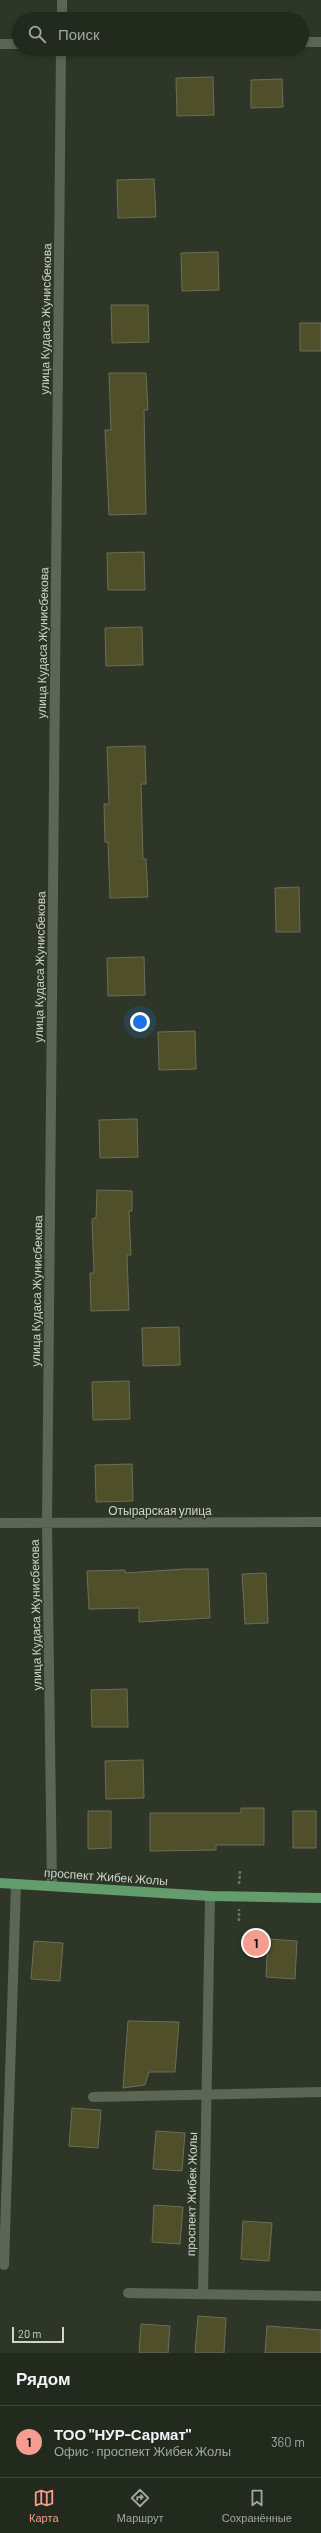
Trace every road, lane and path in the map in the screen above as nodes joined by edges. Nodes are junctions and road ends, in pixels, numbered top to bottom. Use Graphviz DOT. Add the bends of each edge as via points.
graph roads {
  1 [pos="62,0"];
  2 [pos="62,12"];
  3 [pos="309,42"];
  4 [pos="321,42"];
  5 [pos="0,44"];
  6 [pos="12,44"];
  7 [pos="61,56"];
  8 [pos="321,1522"];
  9 [pos="0,1523"];
  10 [pos="47,1524"];
  11 [pos="0,1884"];
  12 [pos="16,1884"];
  13 [pos="52,1885"];
  14 [pos="210,1896"];
  15 [pos="321,1898"];
  16 [pos="321,2092"];
  17 [pos="205,2095"];
  18 [pos="93,2097"];
  19 [pos="4,2265"];
  20 [pos="128,2293"];
  21 [pos="203,2294"];
  22 [pos="321,2296"];
  1 -- 2 [label="street"];
  3 -- 4 [label="street"];
  5 -- 6 [label="street"];
  7 -- 10 [label="street, улица Кудаса Жунисбекова"];
  8 -- 10 [label="street, Отырарская улица"];
  9 -- 10 [label="street, Отырарская улица"];
  10 -- 13 [label="street, улица Кудаса Жунисбекова"];
  11 -- 12 [label="main road, проспект Жибек Жолы"];
  12 -- 13 [label="main road, проспект Жибек Жолы"];
  12 -- 19 [label="street"];
  13 -- 14 [label="main road, проспект Жибек Жолы"];
  14 -- 15 [label="main road, проспект Жибек Жолы"];
  14 -- 17 [label="street, проспект Жибек Жолы"];
  16 -- 17 [label="street"];
  17 -- 18 [label="street"];
  17 -- 21 [label="street, проспект Жибек Жолы"];
  20 -- 21 [label="street"];
  21 -- 22 [label="street"];
}
